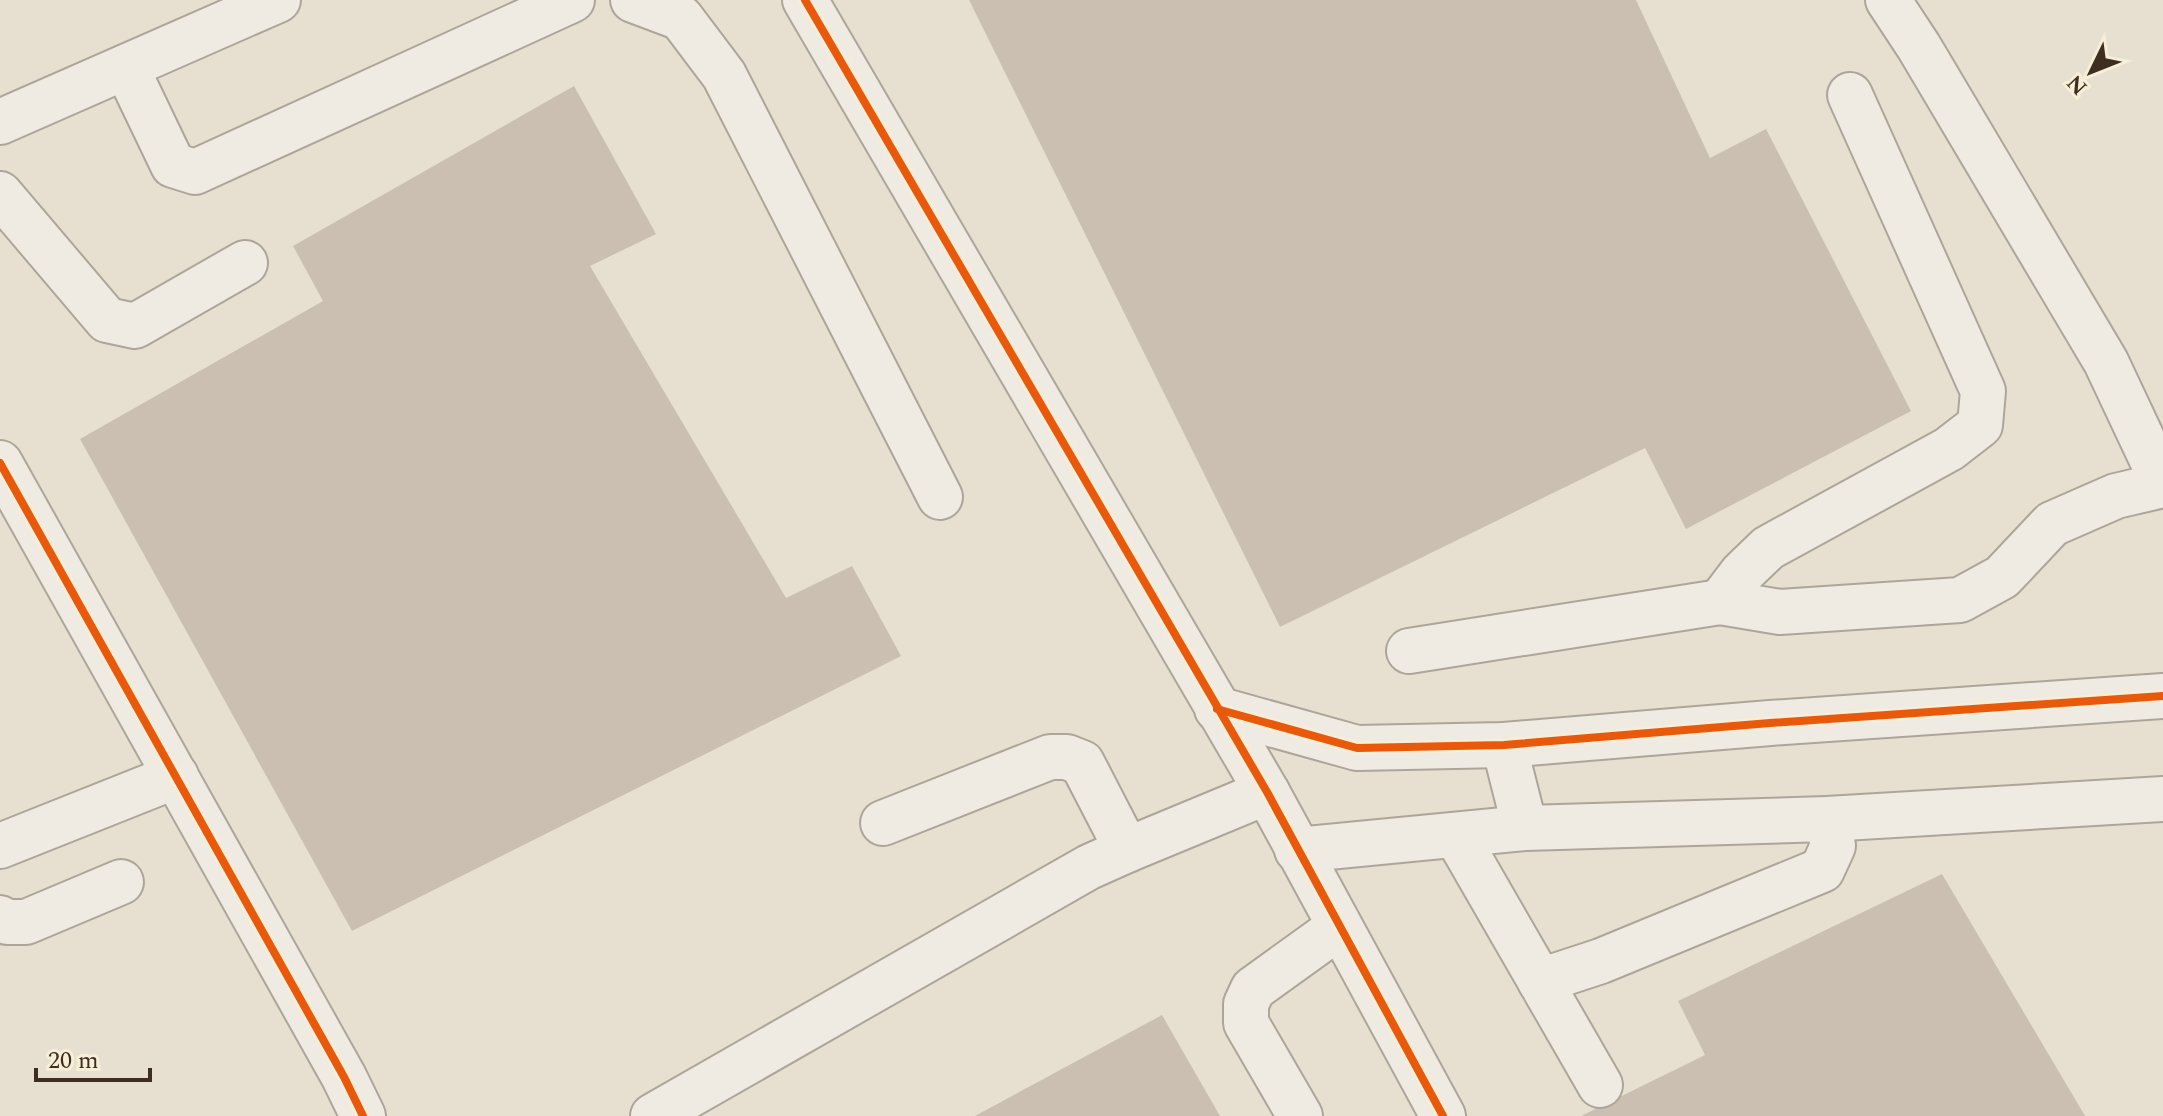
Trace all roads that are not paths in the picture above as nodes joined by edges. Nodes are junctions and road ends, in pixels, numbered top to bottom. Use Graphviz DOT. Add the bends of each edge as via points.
graph roads {
  1 [pos="278,0"];
  2 [pos="572,0"];
  3 [pos="633,0"];
  4 [pos="805,0"];
  5 [pos="1888,0"];
  6 [pos="126,67"];
  7 [pos="1850,95"];
  8 [pos="0,122"];
  9 [pos="0,194"];
  10 [pos="245,263"];
  11 [pos="0,463"];
  12 [pos="2163,484"];
  13 [pos="940,497"];
  14 [pos="1720,602"];
  15 [pos="1409,651"];
  16 [pos="2163,696"];
  17 [pos="1217,709"];
  18 [pos="1504,745"];
  19 [pos="176,776"];
  20 [pos="1267,792"];
  21 [pos="2163,799"];
  22 [pos="1827,819"];
  23 [pos="883,823"];
  24 [pos="1525,828"];
  25 [pos="1456,835"];
  26 [pos="0,846"];
  27 [pos="1127,850"];
  28 [pos="1297,850"];
  29 [pos="121,882"];
  30 [pos="0,918"];
  31 [pos="1339,927"];
  32 [pos="1540,981"];
  33 [pos="1600,1085"];
  34 [pos="363,1116"];
  35 [pos="653,1116"];
  36 [pos="1300,1116"];
  37 [pos="1443,1116"];
  1 -- 6 [label="street"];
  2 -- 6 [label="street" via="195,172 173,165"];
  3 -- 13 [label="street" via="681,18 724,75"];
  4 -- 17 [label="street"];
  5 -- 12 [label="street" via="2106,362"];
  6 -- 8 [label="street"];
  7 -- 14 [label="street" via="1983,391 1980,425 1949,449 1768,548"];
  9 -- 10 [label="street" via="107,320 135,326"];
  11 -- 19 [label="street"];
  12 -- 14 [label="street" via="2116,496 2052,524 2002,577 1960,600 1780,612"];
  14 -- 15 [label="street"];
  16 -- 18 [label="street"];
  17 -- 18 [label="street" via="1357,748"];
  17 -- 20 [label="street"];
  18 -- 24 [label="street"];
  19 -- 26 [label="street"];
  19 -- 34 [label="street"];
  20 -- 27 [label="street"];
  20 -- 28 [label="street"];
  21 -- 22 [label="street"];
  22 -- 24 [label="street"];
  22 -- 32 [label="street" via="1833,846 1822,870"];
  23 -- 27 [label="street" via="1050,757 1067,757 1082,763"];
  24 -- 25 [label="street"];
  25 -- 28 [label="street"];
  25 -- 32 [label="street"];
  27 -- 35 [label="street"];
  28 -- 31 [label="street"];
  29 -- 30 [label="street" via="26,922"];
  31 -- 36 [label="street" via="1253,989 1246,1004 1246,1023"];
  31 -- 37 [label="street"];
  32 -- 33 [label="street"];
}
